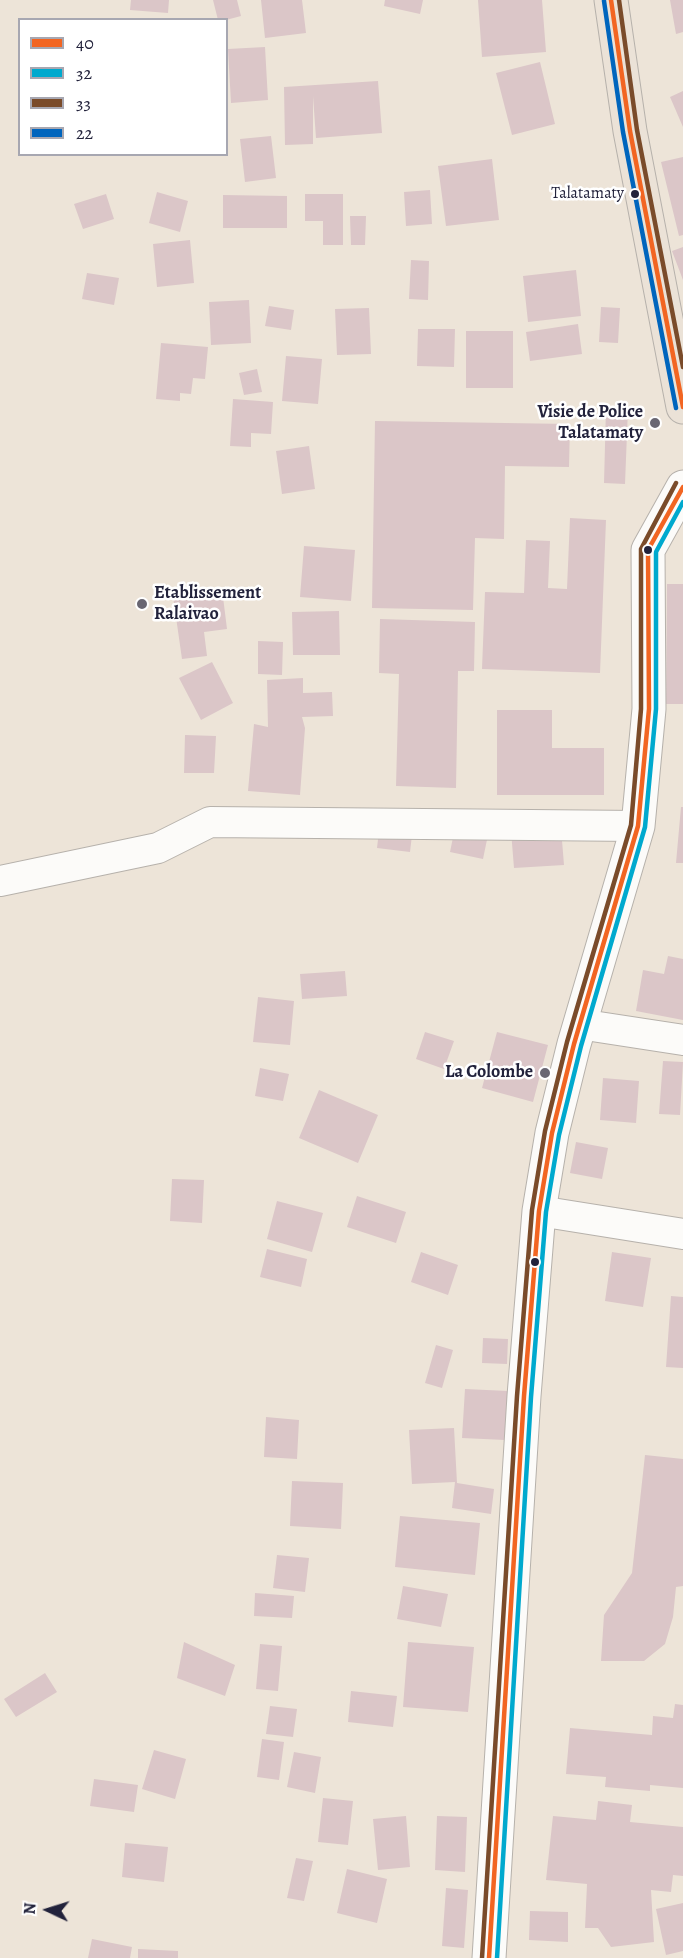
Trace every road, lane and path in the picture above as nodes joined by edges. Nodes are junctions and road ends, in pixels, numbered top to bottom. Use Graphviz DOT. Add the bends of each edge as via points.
graph roads {
  1 [pos="611,0"];
  2 [pos="683,407"];
  3 [pos="683,487"];
  4 [pos="638,826"];
  5 [pos="0,881"];
  6 [pos="579,1024"];
  7 [pos="683,1040"];
  8 [pos="539,1211"];
  9 [pos="683,1234"];
  10 [pos="489,1958"];
  1 -- 2 [label="main road" via="630,131"];
  3 -- 4 [label="street" via="648,550 649,709"];
  4 -- 5 [label="street" via="210,822 158,848"];
  4 -- 6 [label="street"];
  6 -- 7 [label="street"];
  6 -- 8 [label="street" via="552,1133"];
  8 -- 9 [label="street"];
  8 -- 10 [label="street"];
}
